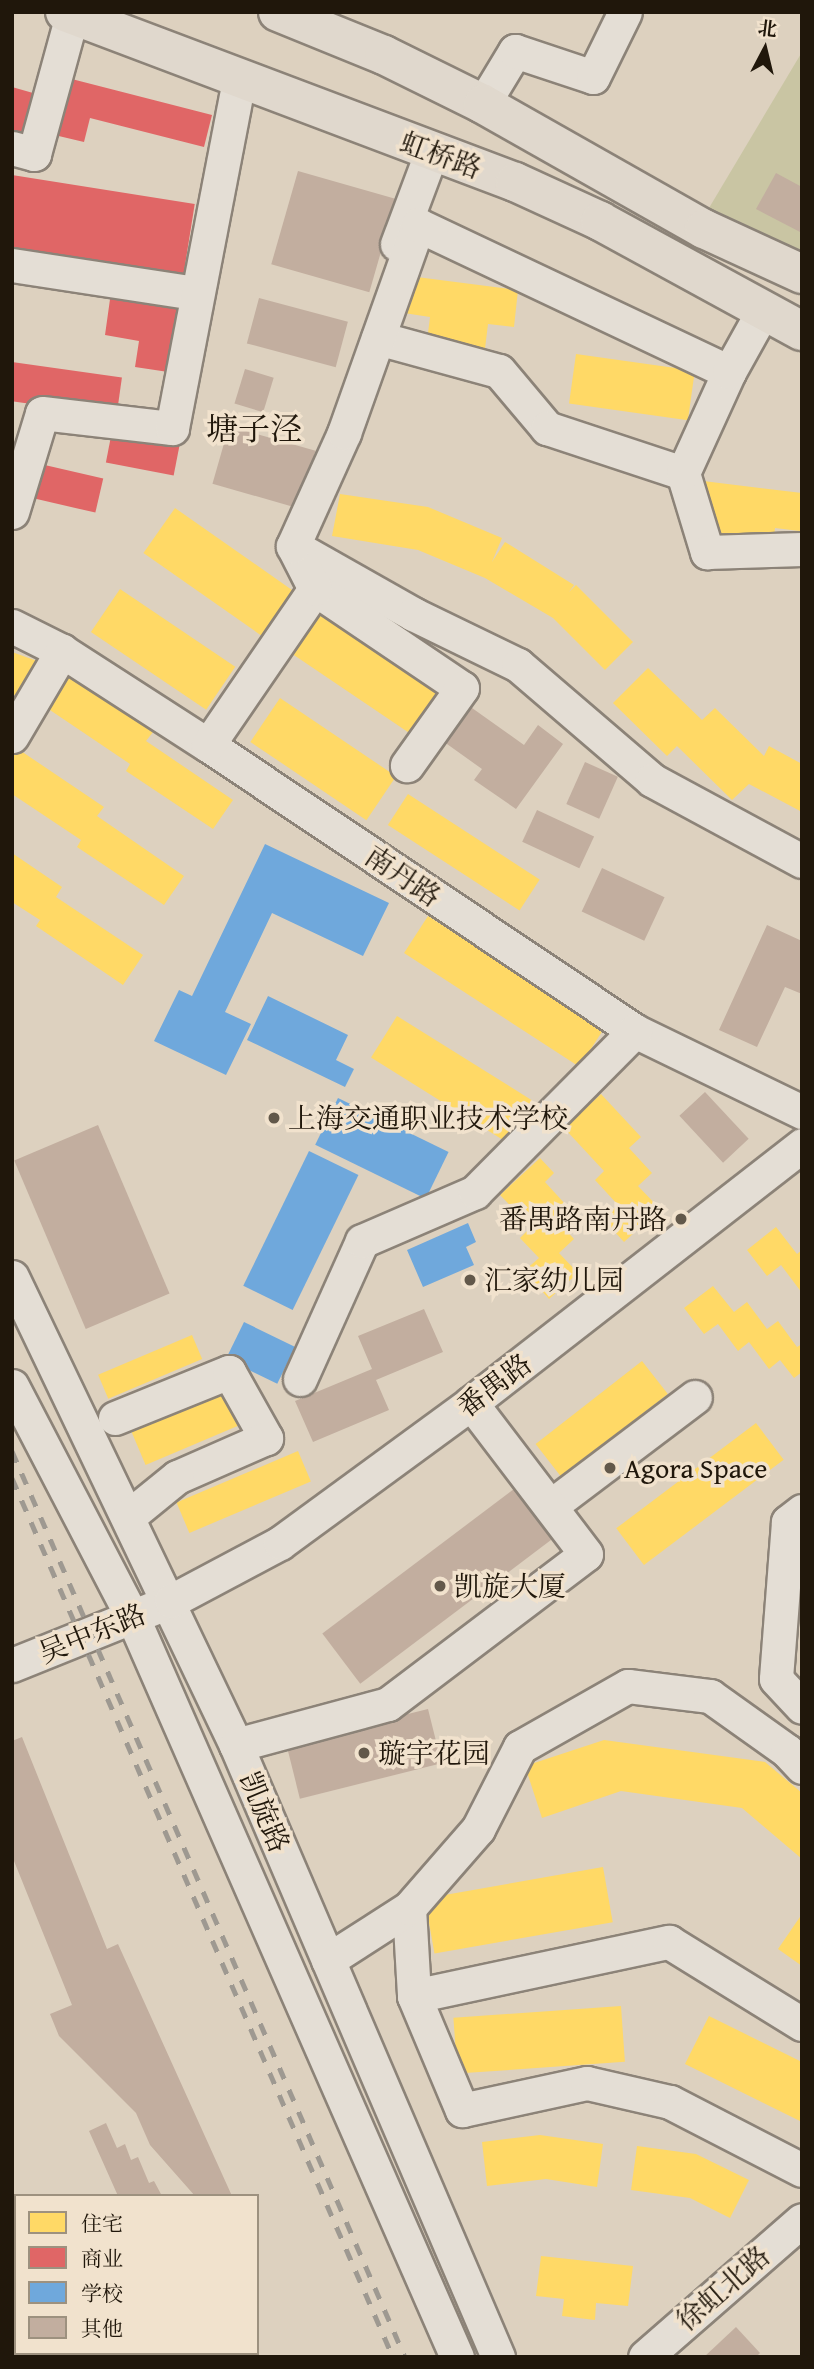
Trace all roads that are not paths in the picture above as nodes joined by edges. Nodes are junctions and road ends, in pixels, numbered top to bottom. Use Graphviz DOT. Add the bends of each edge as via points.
graph roads {
  1 [pos="278,12"];
  2 [pos="625,12"];
  3 [pos="68,13"];
  4 [pos="239,79"];
  5 [pos="482,104"];
  6 [pos="12,148"];
  7 [pos="432,151"];
  8 [pos="12,264"];
  9 [pos="802,274"];
  10 [pos="196,293"];
  11 [pos="763,311"];
  12 [pos="802,331"];
  13 [pos="378,338"];
  14 [pos="729,372"];
  15 [pos="328,431"];
  16 [pos="20,453"];
  17 [pos="682,472"];
  18 [pos="12,512"];
  19 [pos="293,546"];
  20 [pos="802,549"];
  21 [pos="316,589"];
  22 [pos="12,626"];
  23 [pos="62,651"];
  24 [pos="13,732"];
  25 [pos="208,745"];
  26 [pos="407,765"];
  27 [pos="802,861"];
  28 [pos="635,1031"];
  29 [pos="802,1112"];
  30 [pos="802,1145"];
  31 [pos="12,1277"];
  32 [pos="300,1379"];
  33 [pos="12,1386"];
  34 [pos="695,1396"];
  35 [pos="471,1402"];
  36 [pos="115,1418"];
  37 [pos="552,1506"];
  38 [pos="802,1511"];
  39 [pos="129,1516"];
  40 [pos="171,1601"];
  41 [pos="133,1618"];
  42 [pos="12,1665"];
  43 [pos="802,1707"];
  44 [pos="236,1745"];
  45 [pos="802,1767"];
  46 [pos="409,1908"];
  47 [pos="328,1960"];
  48 [pos="414,1996"];
  49 [pos="802,2024"];
  50 [pos="802,2170"];
  51 [pos="802,2220"];
  52 [pos="457,2357"];
  53 [pos="498,2357"];
  54 [pos="645,2357"];
  1 -- 5 [label="main road, 虹桥路" via="384,55"];
  2 -- 5 [label="street" via="593,77 515,51"];
  3 -- 4 [label="main road, 虹桥路"];
  3 -- 6 [label="street" via="34,153"];
  4 -- 7 [label="main road, 虹桥路"];
  4 -- 10 [label="street"];
  5 -- 9 [label="main road, 虹桥路" via="704,229"];
  7 -- 11 [label="main road, 虹桥路" via="600,221"];
  7 -- 15 [label="street"];
  8 -- 10 [label="street"];
  10 -- 16 [label="street" via="172,428 42,413"];
  11 -- 12 [label="main road, 虹桥路"];
  11 -- 14 [label="street"];
  13 -- 14 [label="street" via="418,225"];
  13 -- 17 [label="street" via="499,371 547,428"];
  13 -- 19 [label="street" via="344,433"];
  14 -- 17 [label="street"];
  16 -- 18 [label="street"];
  17 -- 20 [label="street" via="707,552"];
  19 -- 21 [label="street"];
  19 -- 27 [label="street" via="413,614 518,665 652,780"];
  21 -- 25 [label="street"];
  21 -- 26 [label="street" via="462,688"];
  22 -- 23 [label="street, 南丹路"];
  23 -- 24 [label="street"];
  23 -- 25 [label="street, 南丹路"];
  25 -- 28 [label="street, 南丹路"];
  28 -- 29 [label="street, 南丹路"];
  28 -- 32 [label="street" via="475,1192 362,1241"];
  30 -- 35 [label="street, 番禺路"];
  31 -- 39 [label="street, 凯旋路"];
  33 -- 41 [label="street, 凯旋路"];
  34 -- 37 [label="street"];
  35 -- 37 [label="street"];
  35 -- 40 [label="street, 番禺路" via="280,1543"];
  36 -- 39 [label="street" via="229,1373 266,1438 177,1477"];
  37 -- 44 [label="street" via="586,1554 388,1703"];
  38 -- 43 [label="street" via="788,1522 776,1679"];
  39 -- 40 [label="street, 凯旋路"];
  40 -- 41 [label="street, 吴中东路"];
  40 -- 44 [label="street, 凯旋路"];
  41 -- 42 [label="street, 吴中东路"];
  41 -- 52 [label="street, 凯旋路"];
  44 -- 47 [label="street, 凯旋路"];
  45 -- 46 [label="street" via="787,1751 710,1696 628,1686 520,1747 478,1829"];
  46 -- 47 [label="street"];
  46 -- 48 [label="street"];
  47 -- 53 [label="street, 凯旋路"];
  48 -- 49 [label="street" via="669,1942"];
  48 -- 50 [label="street" via="462,2110 587,2083 670,2102"];
  51 -- 54 [label="street, 徐虹北路"];
}
